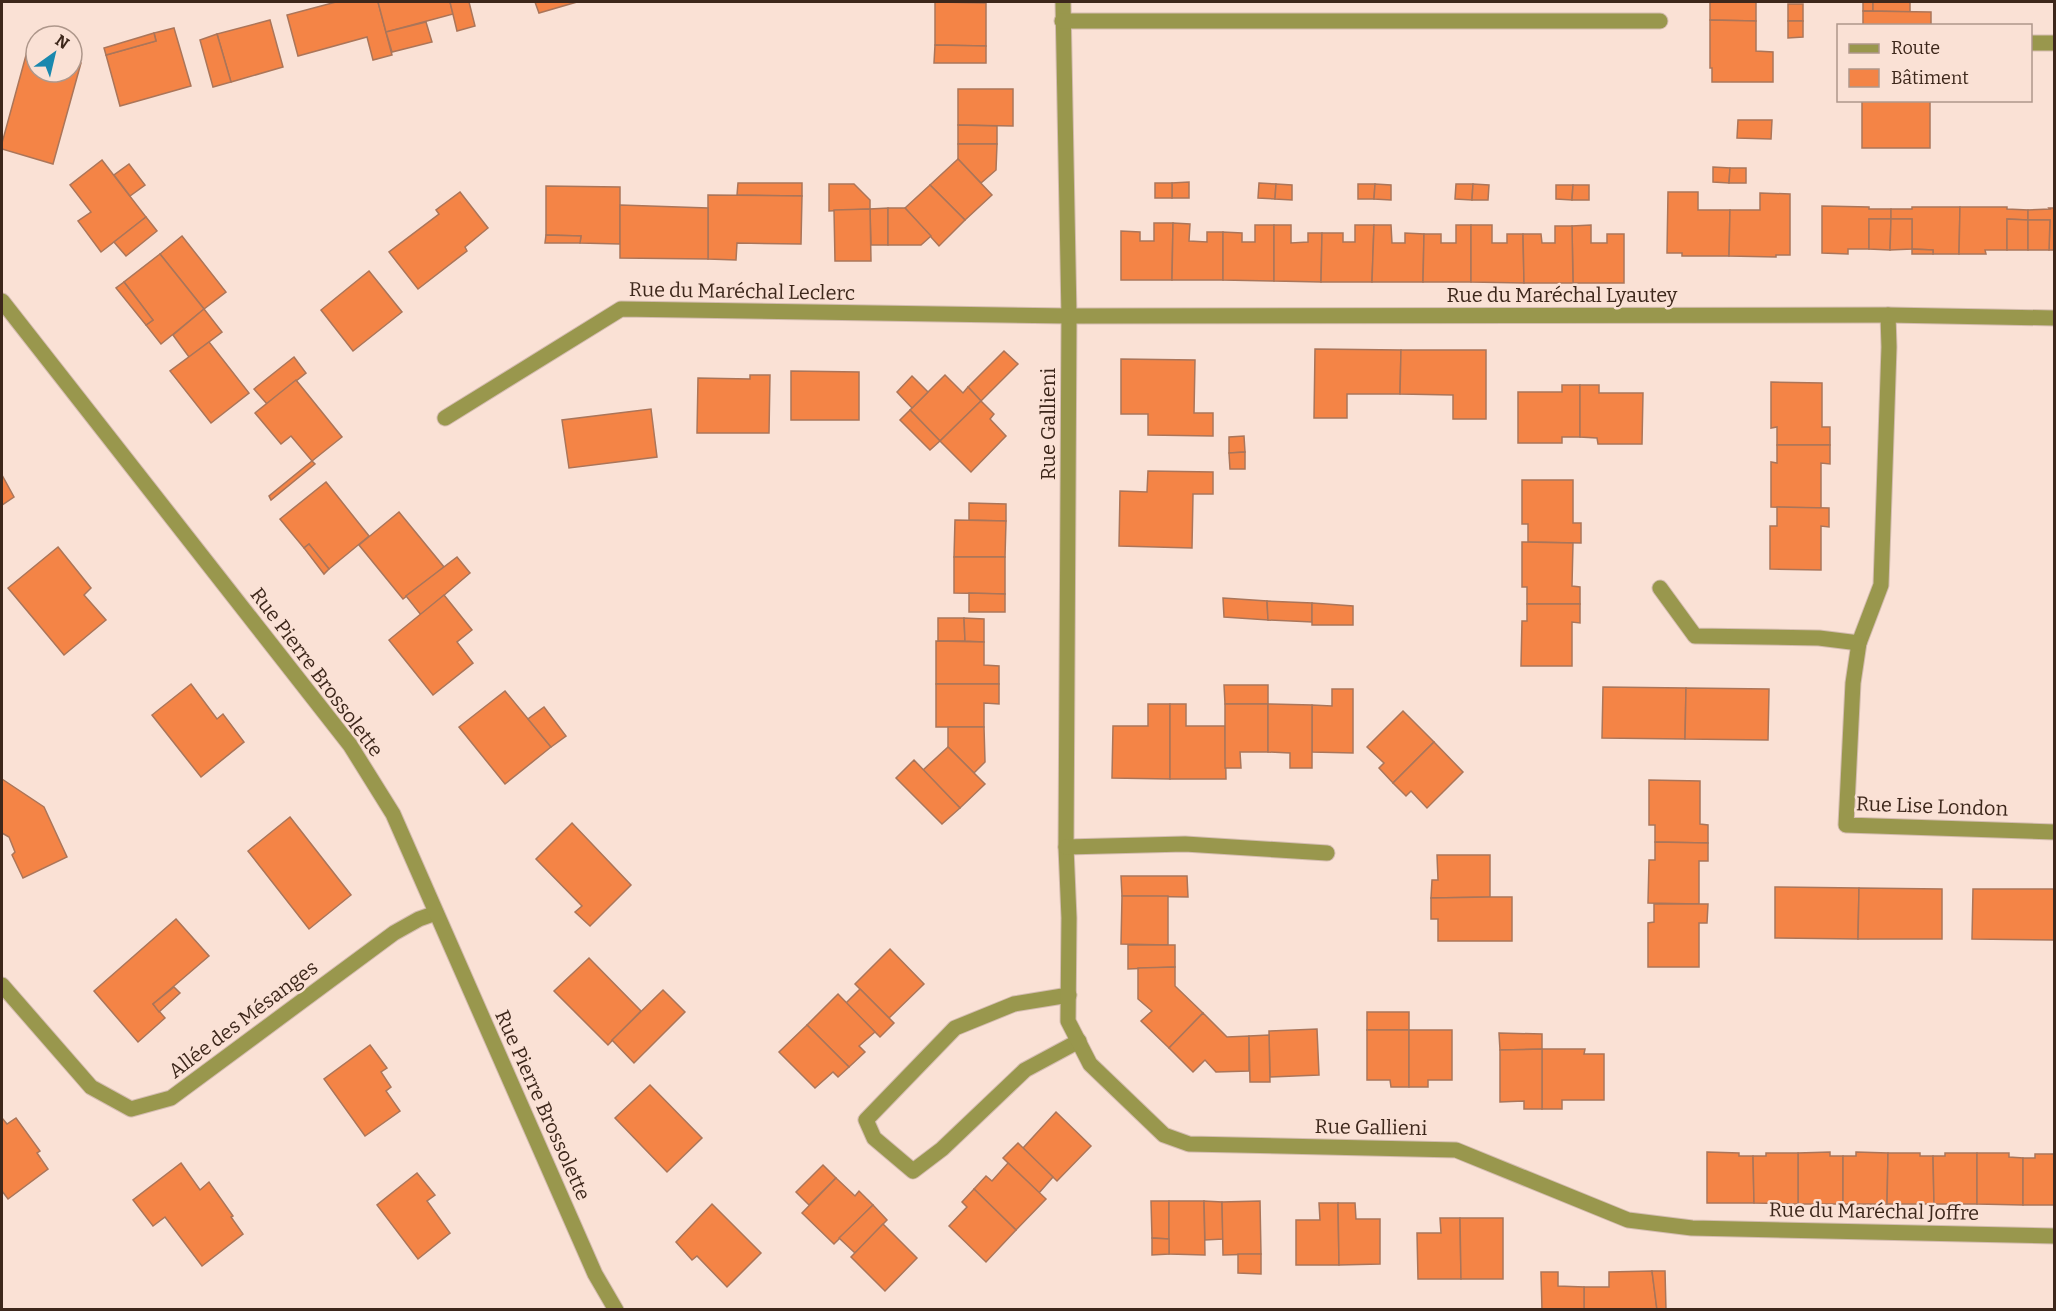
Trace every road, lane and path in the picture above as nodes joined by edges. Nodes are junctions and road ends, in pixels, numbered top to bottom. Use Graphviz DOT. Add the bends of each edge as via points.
graph roads {
  1 [pos="1063,2"];
  2 [pos="1062,21"];
  3 [pos="1660,21"];
  4 [pos="2032,43"];
  5 [pos="2055,43"];
  6 [pos="2,301"];
  7 [pos="1888,315"];
  8 [pos="1069,316"];
  9 [pos="2055,318"];
  10 [pos="445,418"];
  11 [pos="1660,588"];
  12 [pos="1859,643"];
  13 [pos="2055,832"];
  14 [pos="1066,847"];
  15 [pos="1327,853"];
  16 [pos="436,913"];
  17 [pos="2,985"];
  18 [pos="1069,995"];
  19 [pos="1079,1041"];
  20 [pos="1692,1228"];
  21 [pos="2055,1236"];
  22 [pos="616,1310"];
  1 -- 2 [label="street, Rue Gallieni"];
  2 -- 3 [label="street"];
  2 -- 8 [label="street, Rue Gallieni"];
  4 -- 5 [label="street"];
  6 -- 16 [label="street, Rue Pierre Brossolette" via="350,745 393,814"];
  7 -- 8 [label="street, Rue du Maréchal Lyautey"];
  7 -- 9 [label="street, Rue du Maréchal Lyautey"];
  7 -- 12 [label="street, Rue Lise London" via="1881,585"];
  8 -- 10 [label="street, Rue du Maréchal Leclerc" via="621,309"];
  8 -- 14 [label="street, Rue Gallieni"];
  11 -- 12 [label="street" via="1695,636"];
  12 -- 13 [label="street, Rue Lise London" via="1853,683 1846,825"];
  14 -- 15 [label="street" via="1185,844"];
  14 -- 18 [label="street, Rue Gallieni"];
  16 -- 17 [label="street, Allée des Mésanges" via="394,933 171,1098 131,1109 91,1087"];
  16 -- 22 [label="street, Rue Pierre Brossolette" via="594,1274"];
  18 -- 19 [label="street, Rue Gallieni" via="1068,1021"];
  18 -- 19 [label="street" via="1014,1004 955,1028 866,1120 874,1138 912,1171 942,1149 1025,1070"];
  19 -- 20 [label="street, Rue Gallieni" via="1090,1064 1164,1135 1190,1144 1456,1150 1628,1220"];
  20 -- 21 [label="street, Rue du Maréchal Joffre"];
}
